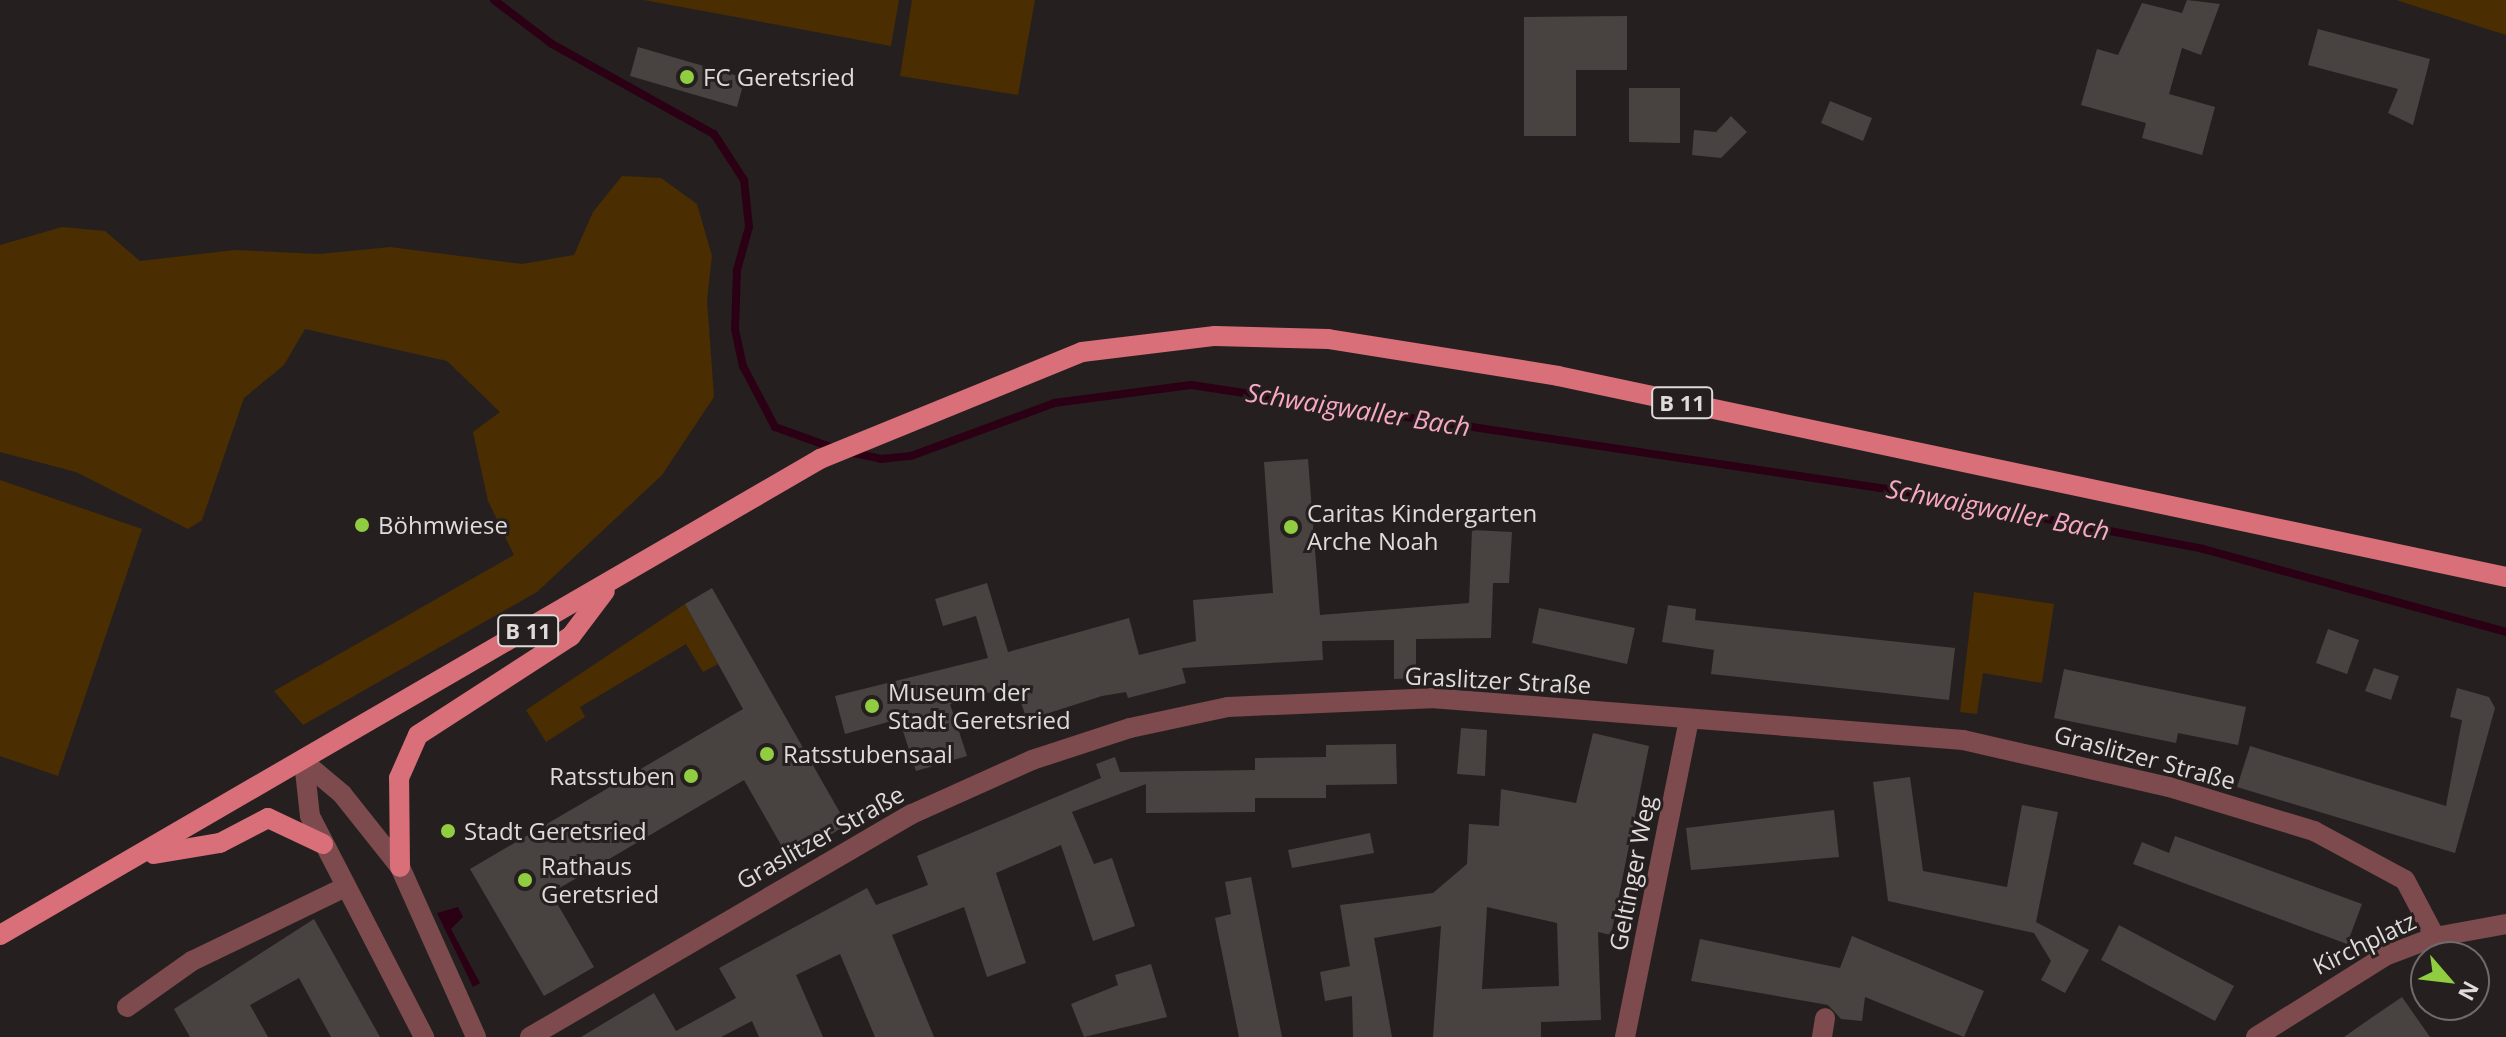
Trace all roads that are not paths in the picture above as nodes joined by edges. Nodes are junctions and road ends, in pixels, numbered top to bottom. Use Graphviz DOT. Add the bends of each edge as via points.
graph roads {
  1 [pos="2506,577"];
  2 [pos="613,582"];
  3 [pos="1689,719"];
  4 [pos="304,762"];
  5 [pos="323,844"];
  6 [pos="138,856"];
  7 [pos="400,867"];
  8 [pos="343,888"];
  9 [pos="2506,924"];
  10 [pos="0,935"];
  11 [pos="2435,937"];
  12 [pos="127,1007"];
  13 [pos="424,1037"];
  14 [pos="476,1037"];
  15 [pos="530,1037"];
  16 [pos="1625,1037"];
  17 [pos="2256,1037"];
  1 -- 2 [label="main road, B 11" via="1558,376 1328,339 1215,336 1082,352 862,438"];
  2 -- 4 [label="main road, B 11"];
  2 -- 7 [label="main road" via="571,636 418,735 399,778"];
  3 -- 11 [label="street, Graslitzer Straße" via="1963,740 2169,787 2314,831 2405,880"];
  3 -- 15 [label="street, Graslitzer Straße" via="1431,698 1228,707 1130,728 1032,760 912,814"];
  3 -- 16 [label="street, Geltinger Weg"];
  4 -- 5 [label="street" via="310,816"];
  4 -- 6 [label="main road, B 11"];
  4 -- 7 [label="street" via="342,794"];
  5 -- 6 [label="main road" via="268,818 220,843"];
  5 -- 8 [label="street"];
  6 -- 10 [label="main road, B 11"];
  7 -- 14 [label="street"];
  8 -- 12 [label="street" via="192,961"];
  8 -- 13 [label="street"];
  9 -- 11 [label="street, Kirchplatz"];
  11 -- 17 [label="street, Kirchplatz" via="2339,981"];
}
